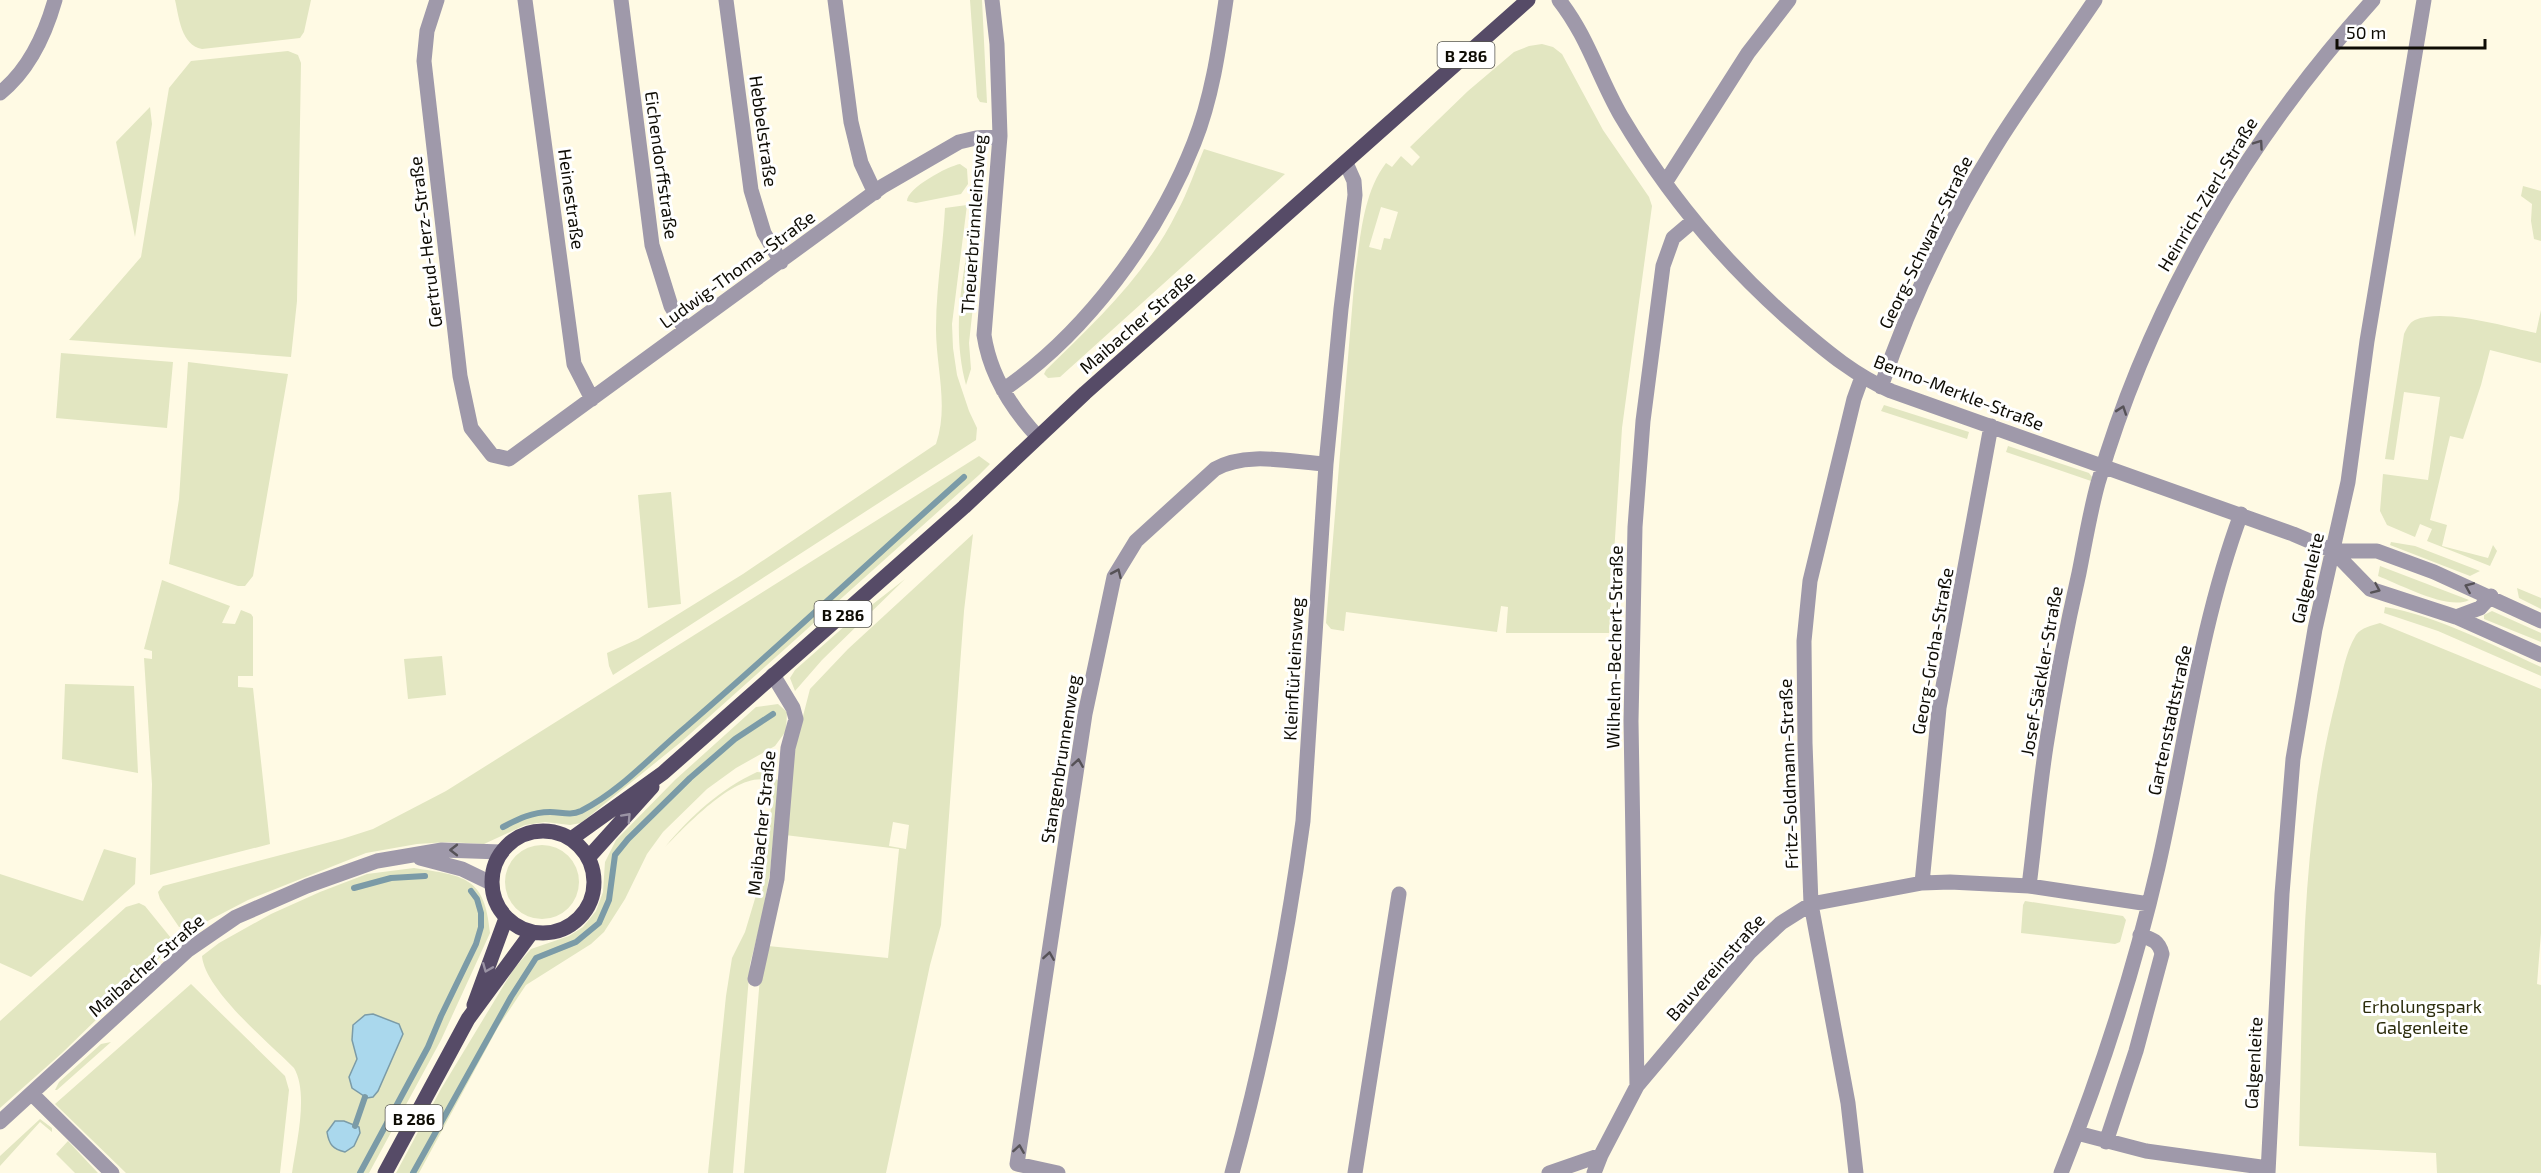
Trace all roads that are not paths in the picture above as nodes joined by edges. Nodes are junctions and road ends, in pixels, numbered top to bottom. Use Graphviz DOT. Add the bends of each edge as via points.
graph roads {
  1 [pos="55,0"];
  2 [pos="437,0"];
  3 [pos="525,0"];
  4 [pos="621,0"];
  5 [pos="726,0"];
  6 [pos="835,0"];
  7 [pos="992,0"];
  8 [pos="1226,0"];
  9 [pos="1528,0"];
  10 [pos="1559,0"];
  11 [pos="1789,0"];
  12 [pos="2095,0"];
  13 [pos="2373,0"];
  14 [pos="2424,0"];
  15 [pos="0,93"];
  16 [pos="1000,136"];
  17 [pos="1346,162"];
  18 [pos="1665,183"];
  19 [pos="874,193"];
  20 [pos="1694,221"];
  21 [pos="781,262"];
  22 [pos="685,329"];
  23 [pos="1862,377"];
  24 [pos="1881,387"];
  25 [pos="1003,390"];
  26 [pos="592,399"];
  27 [pos="1991,426"];
  28 [pos="1038,437"];
  29 [pos="510,459"];
  30 [pos="1326,464"];
  31 [pos="2103,466"];
  32 [pos="2241,514"];
  33 [pos="2333,551"];
  34 [pos="2491,596"];
  35 [pos="2456,617"];
  36 [pos="2541,621"];
  37 [pos="2541,655"];
  38 [pos="773,675"];
  39 [pos="663,773"];
  40 [pos="571,839"];
  41 [pos="501,852"];
  42 [pos="409,856"];
  43 [pos="588,858"];
  44 [pos="491,883"];
  45 [pos="1922,883"];
  46 [pos="2029,886"];
  47 [pos="1399,894"];
  48 [pos="1811,904"];
  49 [pos="2149,904"];
  50 [pos="506,918"];
  51 [pos="532,932"];
  52 [pos="2140,935"];
  53 [pos="755,979"];
  54 [pos="468,1019"];
  55 [pos="1637,1086"];
  56 [pos="32,1094"];
  57 [pos="0,1122"];
  58 [pos="2077,1133"];
  59 [pos="2106,1142"];
  60 [pos="1601,1155"];
  61 [pos="2268,1171"];
  62 [pos="112,1173"];
  63 [pos="385,1173"];
  64 [pos="1058,1173"];
  65 [pos="1232,1173"];
  66 [pos="1355,1173"];
  67 [pos="1549,1173"];
  68 [pos="1594,1173"];
  69 [pos="1856,1173"];
  70 [pos="2061,1173"];
  1 -- 15 [label="street" via="32,56"];
  2 -- 29 [label="street, Gertrud-Herz-Straße" via="427,31 424,61 460,376 471,428 492,455"];
  3 -- 26 [label="street, Heinestraße" via="574,364"];
  4 -- 22 [label="street, Eichendorffstraße" via="652,245 670,306"];
  5 -- 21 [label="street, Hebbelstraße" via="751,190 764,233"];
  6 -- 19 [label="street" via="851,122 861,163"];
  7 -- 16 [label="street, Theuerbrünnleinsweg"];
  8 -- 25 [label="street" via="1204,111 1165,205 1142,243 1073,330"];
  9 -- 17 [label="main road, Maibacher Straße / B 286"];
  10 -- 18 [label="street, Benno-Merkle-Straße" via="1581,30 1619,112"];
  11 -- 18 [label="street" via="1748,53"];
  12 -- 24 [label="street, Georg-Schwarz-Straße" via="1995,146 1968,193 1909,315"];
  31 -- 13 [label="street, Heinrich-Zierl-Straße, one-way" via="2150,339 2206,226 2293,95"];
  14 -- 33 [label="street, Galgenleite" via="2367,341 2348,482"];
  16 -- 19 [label="street, Ludwig-Thoma-Straße" via="959,142"];
  16 -- 25 [label="street, Theuerbrünnleinsweg" via="984,335 991,366"];
  17 -- 28 [label="main road, Maibacher Straße / B 286"];
  17 -- 30 [label="street, Kleinflürleinsweg" via="1355,195"];
  18 -- 20 [label="street, Benno-Merkle-Straße"];
  19 -- 21 [label="street, Ludwig-Thoma-Straße"];
  20 -- 23 [label="street, Benno-Merkle-Straße" via="1743,279"];
  20 -- 55 [label="street, Wilhelm-Bechert-Straße" via="1673,238 1663,266 1638,486 1631,700"];
  21 -- 22 [label="street, Ludwig-Thoma-Straße"];
  22 -- 26 [label="street, Ludwig-Thoma-Straße"];
  23 -- 24 [label="street, Benno-Merkle-Straße"];
  23 -- 48 [label="street, Fritz-Soldmann-Straße" via="1810,581 1804,641"];
  24 -- 27 [label="street, Benno-Merkle-Straße"];
  25 -- 28 [label="street, Theuerbrünnleinsweg"];
  26 -- 29 [label="street, Ludwig-Thoma-Straße"];
  27 -- 31 [label="street, Benno-Merkle-Straße"];
  27 -- 45 [label="street, Georg-Groha-Straße" via="1939,708"];
  28 -- 38 [label="main road, Maibacher Straße / B 286"];
  64 -- 30 [label="street, Stangenbrunnenweg, one-way" via="1017,1164 1086,714 1114,577 1136,541 1227,462 1248,459"];
  30 -- 65 [label="street, Kleinflürleinsweg" via="1302,832 1265,1044"];
  31 -- 32 [label="street, Benno-Merkle-Straße"];
  31 -- 46 [label="street, Josef-Säckler-Straße" via="2046,746"];
  32 -- 33 [label="street, Benno-Merkle-Straße"];
  32 -- 49 [label="street, Gartenstadtstraße" via="2214,597"];
  34 -- 33 [label="street, one-way" via="2377,551"];
  33 -- 35 [label="street, one-way" via="2370,589"];
  33 -- 61 [label="street, Galgenleite" via="2306,674 2293,759 2281,905"];
  34 -- 35 [label="street" via="2480,608"];
  34 -- 36 [label="street"];
  35 -- 37 [label="street"];
  38 -- 39 [label="main road, Maibacher Straße / B 286"];
  38 -- 53 [label="street, Maibacher Straße" via="796,719 788,748 777,879"];
  39 -- 40 [label="main road, Maibacher Straße / B 286"];
  43 -- 39 [label="main road, Maibacher Straße / B 286, one-way"];
  40 -- 41 [label="main road" via="541,830 512,840"];
  40 -- 43 [label="main road"];
  41 -- 42 [label="street, Maibacher Straße, one-way" via="442,850"];
  41 -- 44 [label="main road" via="493,867"];
  42 -- 44 [label="street, Maibacher Straße" via="462,869"];
  42 -- 56 [label="street, Maibacher Straße" via="377,861 306,886 236,917 148,985"];
  43 -- 51 [label="main road" via="594,874 588,906 564,928"];
  44 -- 50 [label="main road" via="493,896"];
  45 -- 46 [label="street, Bauvereinstraße"];
  45 -- 48 [label="street, Bauvereinstraße"];
  46 -- 49 [label="street, Bauvereinstraße"];
  47 -- 66 [label="street"];
  48 -- 55 [label="street, Bauvereinstraße" via="1781,922 1749,952"];
  48 -- 69 [label="street, Fritz-Soldmann-Straße" via="1848,1103"];
  49 -- 52 [label="street, Gartenstadtstraße"];
  50 -- 51 [label="main road"];
  50 -- 54 [label="main road, B 286, one-way"];
  51 -- 54 [label="main road, B 286"];
  52 -- 58 [label="street, Gartenstadtstraße" via="2103,1062"];
  52 -- 59 [label="street" via="2154,940 2162,954"];
  54 -- 63 [label="main road, B 286"];
  55 -- 60 [label="street, Bauvereinstraße"];
  56 -- 57 [label="street, Maibacher Straße"];
  56 -- 62 [label="street"];
  58 -- 59 [label="street, Galgenleite"];
  58 -- 70 [label="street, Gartenstadtstraße"];
  59 -- 61 [label="street, Galgenleite"];
  60 -- 67 [label="street"];
  60 -- 68 [label="street"];
}
